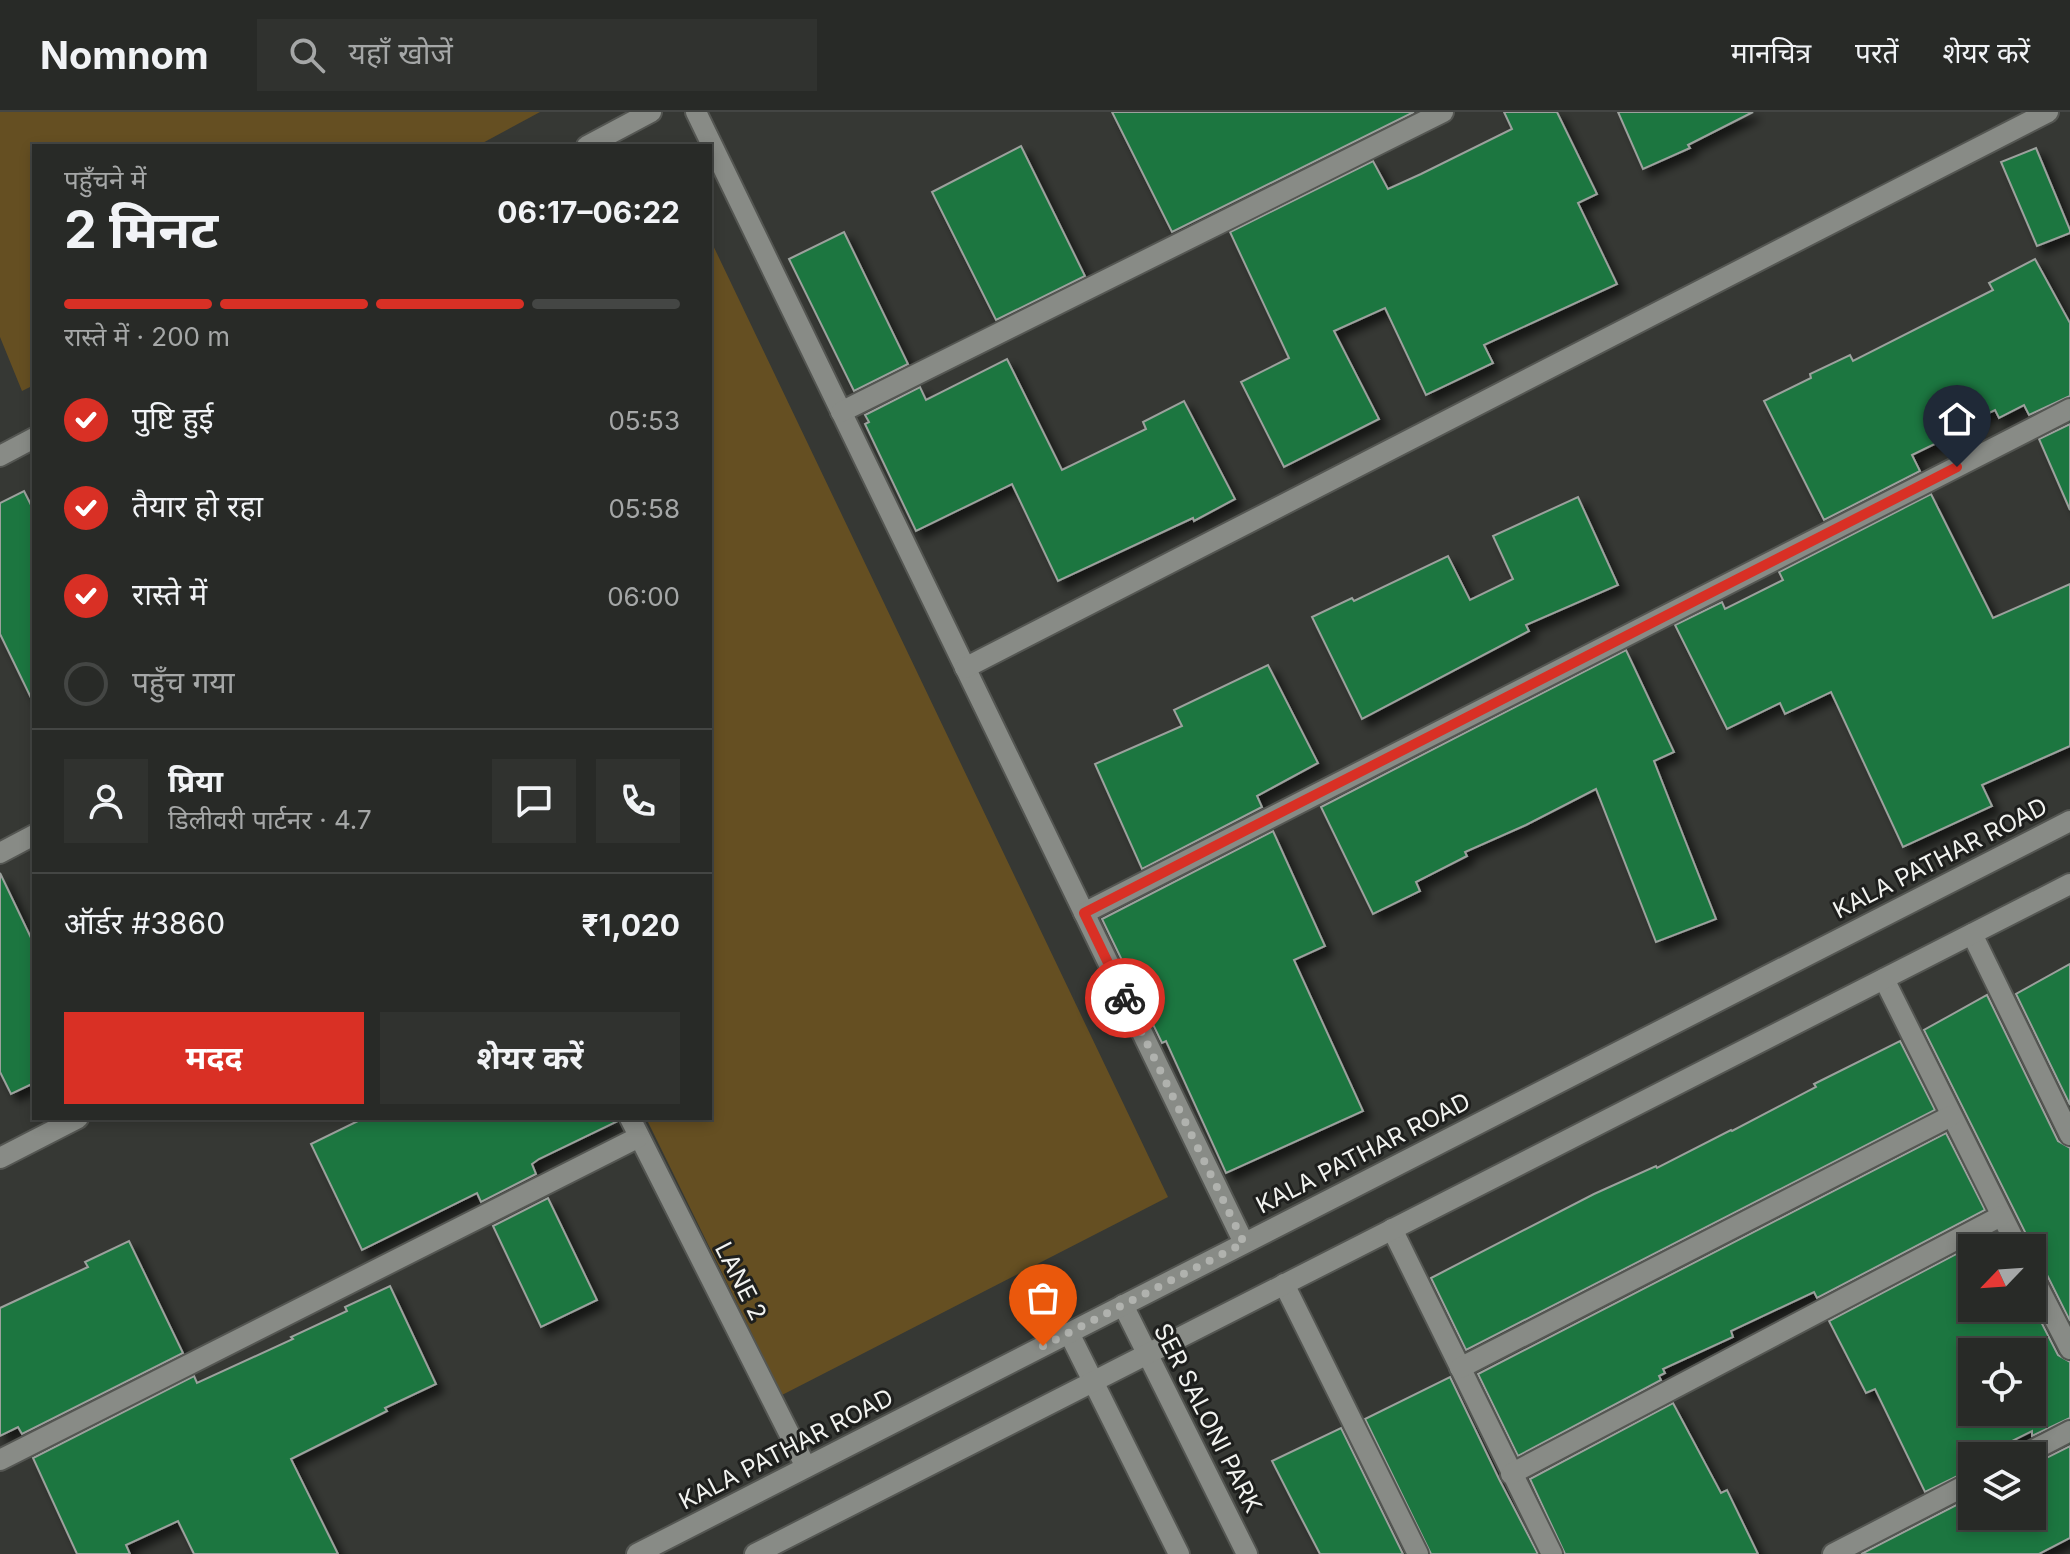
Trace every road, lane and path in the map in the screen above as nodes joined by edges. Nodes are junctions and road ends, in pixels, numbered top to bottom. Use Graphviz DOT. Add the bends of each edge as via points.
graph roads {
  1 [pos="651,112"];
  2 [pos="696,112"];
  3 [pos="1443,112"];
  4 [pos="2048,112"];
  5 [pos="591,144"];
  6 [pos="711,144"];
  7 [pos="712,145"];
  8 [pos="2070,409"];
  9 [pos="841,412"];
  10 [pos="32,439"];
  11 [pos="2,447"];
  12 [pos="965,668"];
  13 [pos="2070,821"];
  14 [pos="32,836"];
  15 [pos="0,853"];
  16 [pos="2070,884"];
  17 [pos="1084,913"];
  18 [pos="1972,934"];
  19 [pos="1884,979"];
  20 [pos="1951,1116"];
  21 [pos="74,1120"];
  22 [pos="635,1127"];
  23 [pos="2070,1135"];
  24 [pos="0,1158"];
  25 [pos="2001,1216"];
  26 [pos="1392,1229"];
  27 [pos="2011,1234"];
  28 [pos="1244,1243"];
  29 [pos="1284,1284"];
  30 [pos="2046,1302"];
  31 [pos="1123,1305"];
  32 [pos="1069,1333"];
  33 [pos="2070,1349"];
  34 [pos="1147,1354"];
  35 [pos="1460,1368"];
  36 [pos="1093,1382"];
  37 [pos="2070,1431"];
  38 [pos="2046,1444"];
  39 [pos="0,1460"];
  40 [pos="806,1467"];
  41 [pos="1511,1474"];
  42 [pos="1958,1489"];
  43 [pos="637,1554"];
  44 [pos="755,1554"];
  45 [pos="1179,1554"];
  46 [pos="1247,1554"];
  47 [pos="1418,1554"];
  48 [pos="1552,1554"];
  49 [pos="1833,1554"];
  1 -- 5 [label="street"];
  2 -- 6 [label="street"];
  3 -- 9 [label="street"];
  4 -- 12 [label="street"];
  7 -- 9 [label="street"];
  8 -- 17 [label="street"];
  9 -- 12 [label="street"];
  10 -- 11 [label="street"];
  12 -- 17 [label="street"];
  13 -- 28 [label="street, KALA PATHAR ROAD"];
  14 -- 15 [label="street"];
  16 -- 18 [label="street"];
  17 -- 28 [label="street"];
  18 -- 19 [label="street"];
  18 -- 23 [label="street"];
  19 -- 20 [label="street"];
  19 -- 26 [label="street"];
  20 -- 25 [label="street"];
  20 -- 35 [label="street"];
  21 -- 24 [label="street"];
  22 -- 39 [label="street"];
  22 -- 40 [label="street, LANE 2"];
  25 -- 27 [label="street"];
  25 -- 41 [label="street"];
  26 -- 29 [label="street"];
  26 -- 35 [label="street"];
  28 -- 31 [label="street, KALA PATHAR ROAD"];
  29 -- 34 [label="street"];
  29 -- 47 [label="street"];
  30 -- 33 [label="street"];
  31 -- 32 [label="street, KALA PATHAR ROAD"];
  31 -- 34 [label="street, SER SALONI PARK"];
  32 -- 36 [label="street"];
  32 -- 40 [label="street, KALA PATHAR ROAD"];
  34 -- 36 [label="street"];
  34 -- 46 [label="street, SER SALONI PARK"];
  35 -- 41 [label="street"];
  36 -- 44 [label="street"];
  36 -- 45 [label="street"];
  37 -- 38 [label="street"];
  40 -- 43 [label="street, KALA PATHAR ROAD"];
  41 -- 48 [label="street"];
  42 -- 49 [label="street"];
}
